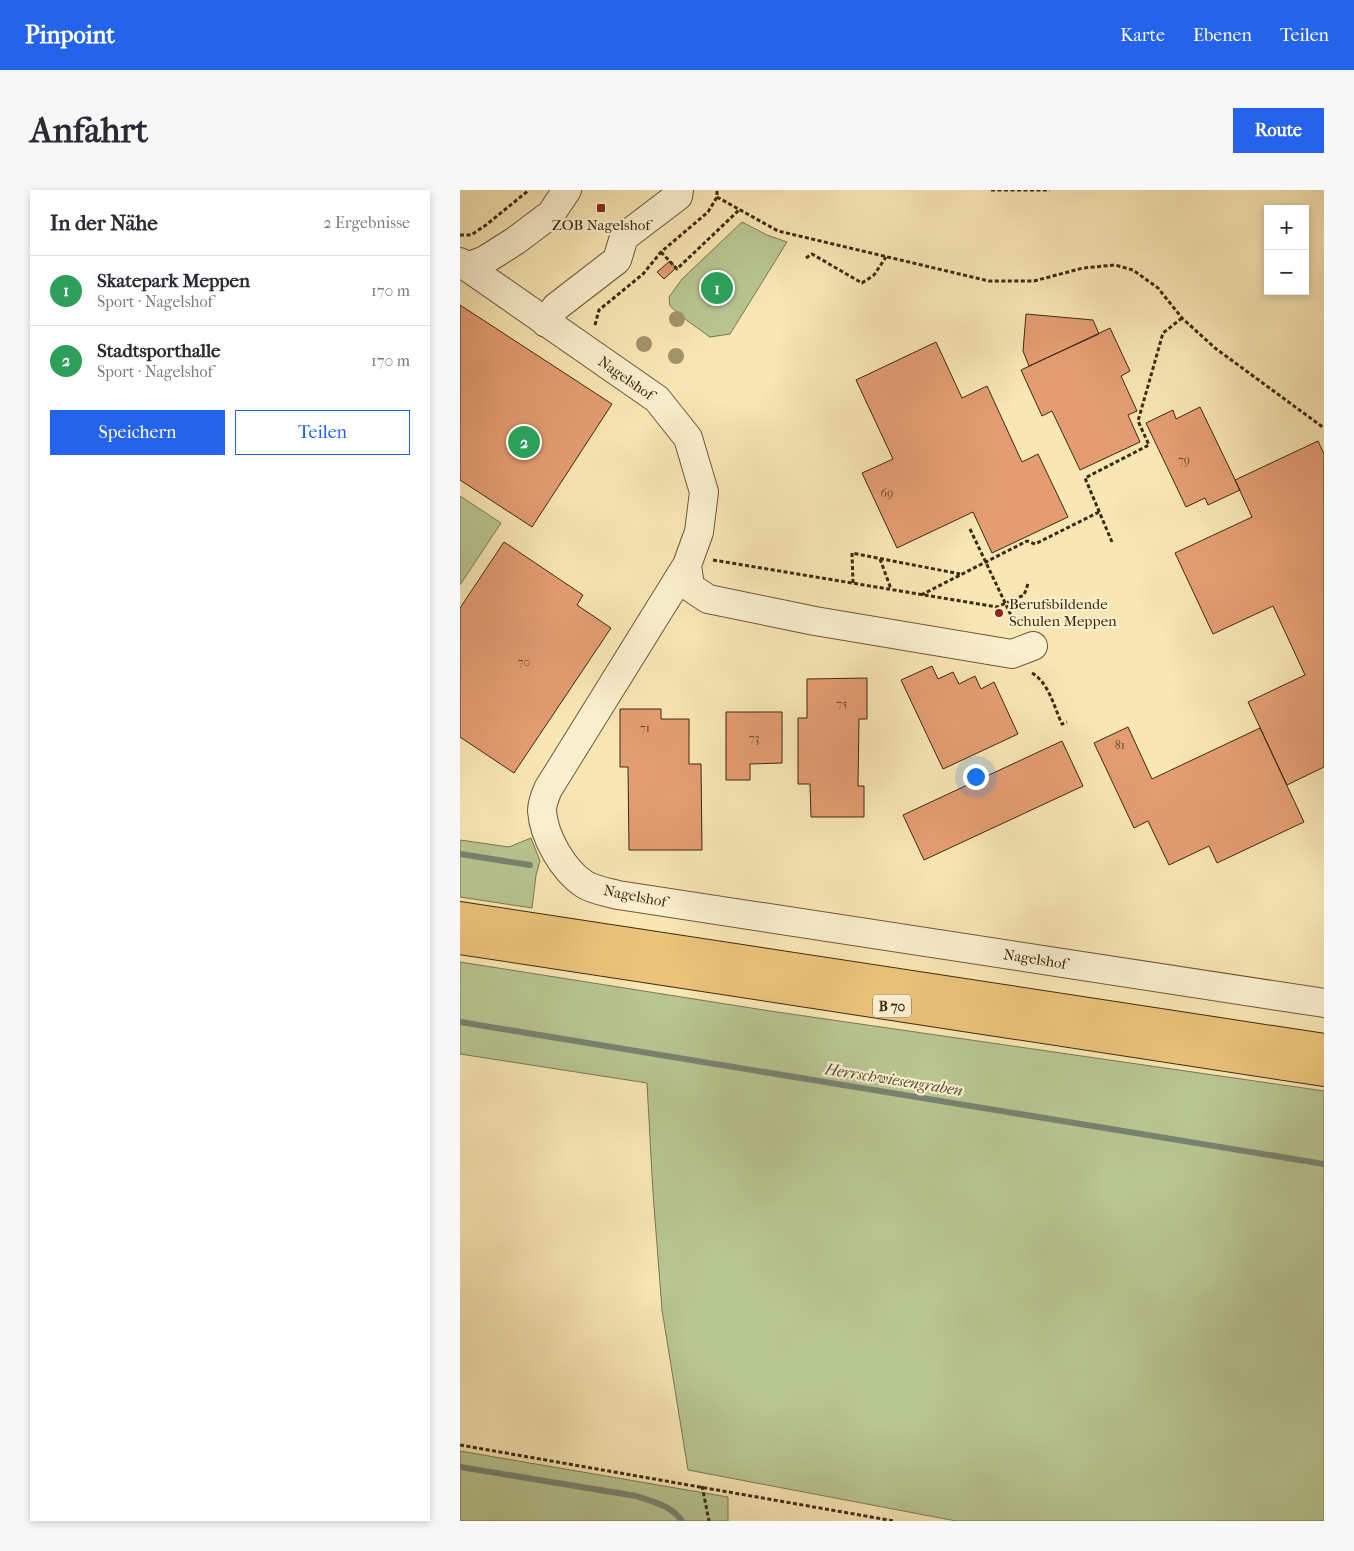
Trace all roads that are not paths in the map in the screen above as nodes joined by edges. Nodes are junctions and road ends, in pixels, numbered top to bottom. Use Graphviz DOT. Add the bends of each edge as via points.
graph roads {
  1 [pos="567,190"];
  2 [pos="679,190"];
  3 [pos="464,265"];
  4 [pos="546,323"];
  5 [pos="687,565"];
  6 [pos="1030,647"];
  7 [pos="460,916"];
  8 [pos="460,940"];
  9 [pos="1324,1003"];
  10 [pos="1324,1048"];
  11 [pos="1324,1072"];
  1 -- 3 [label="street" via="551,214 485,260"];
  2 -- 4 [label="street" via="678,196 624,237 617,260 556,307"];
  3 -- 4 [label="street, Nagelshof"];
  4 -- 5 [label="street, Nagelshof" via="658,399 688,438 704,492 699,532"];
  5 -- 6 [label="street" via="690,587 708,599 815,622 1012,654"];
  5 -- 9 [label="street, Nagelshof" via="543,800 542,812 549,838 564,866 585,885 618,895"];
  7 -- 10 [label="highway, B 70"];
  8 -- 11 [label="highway, B 70"];
}
